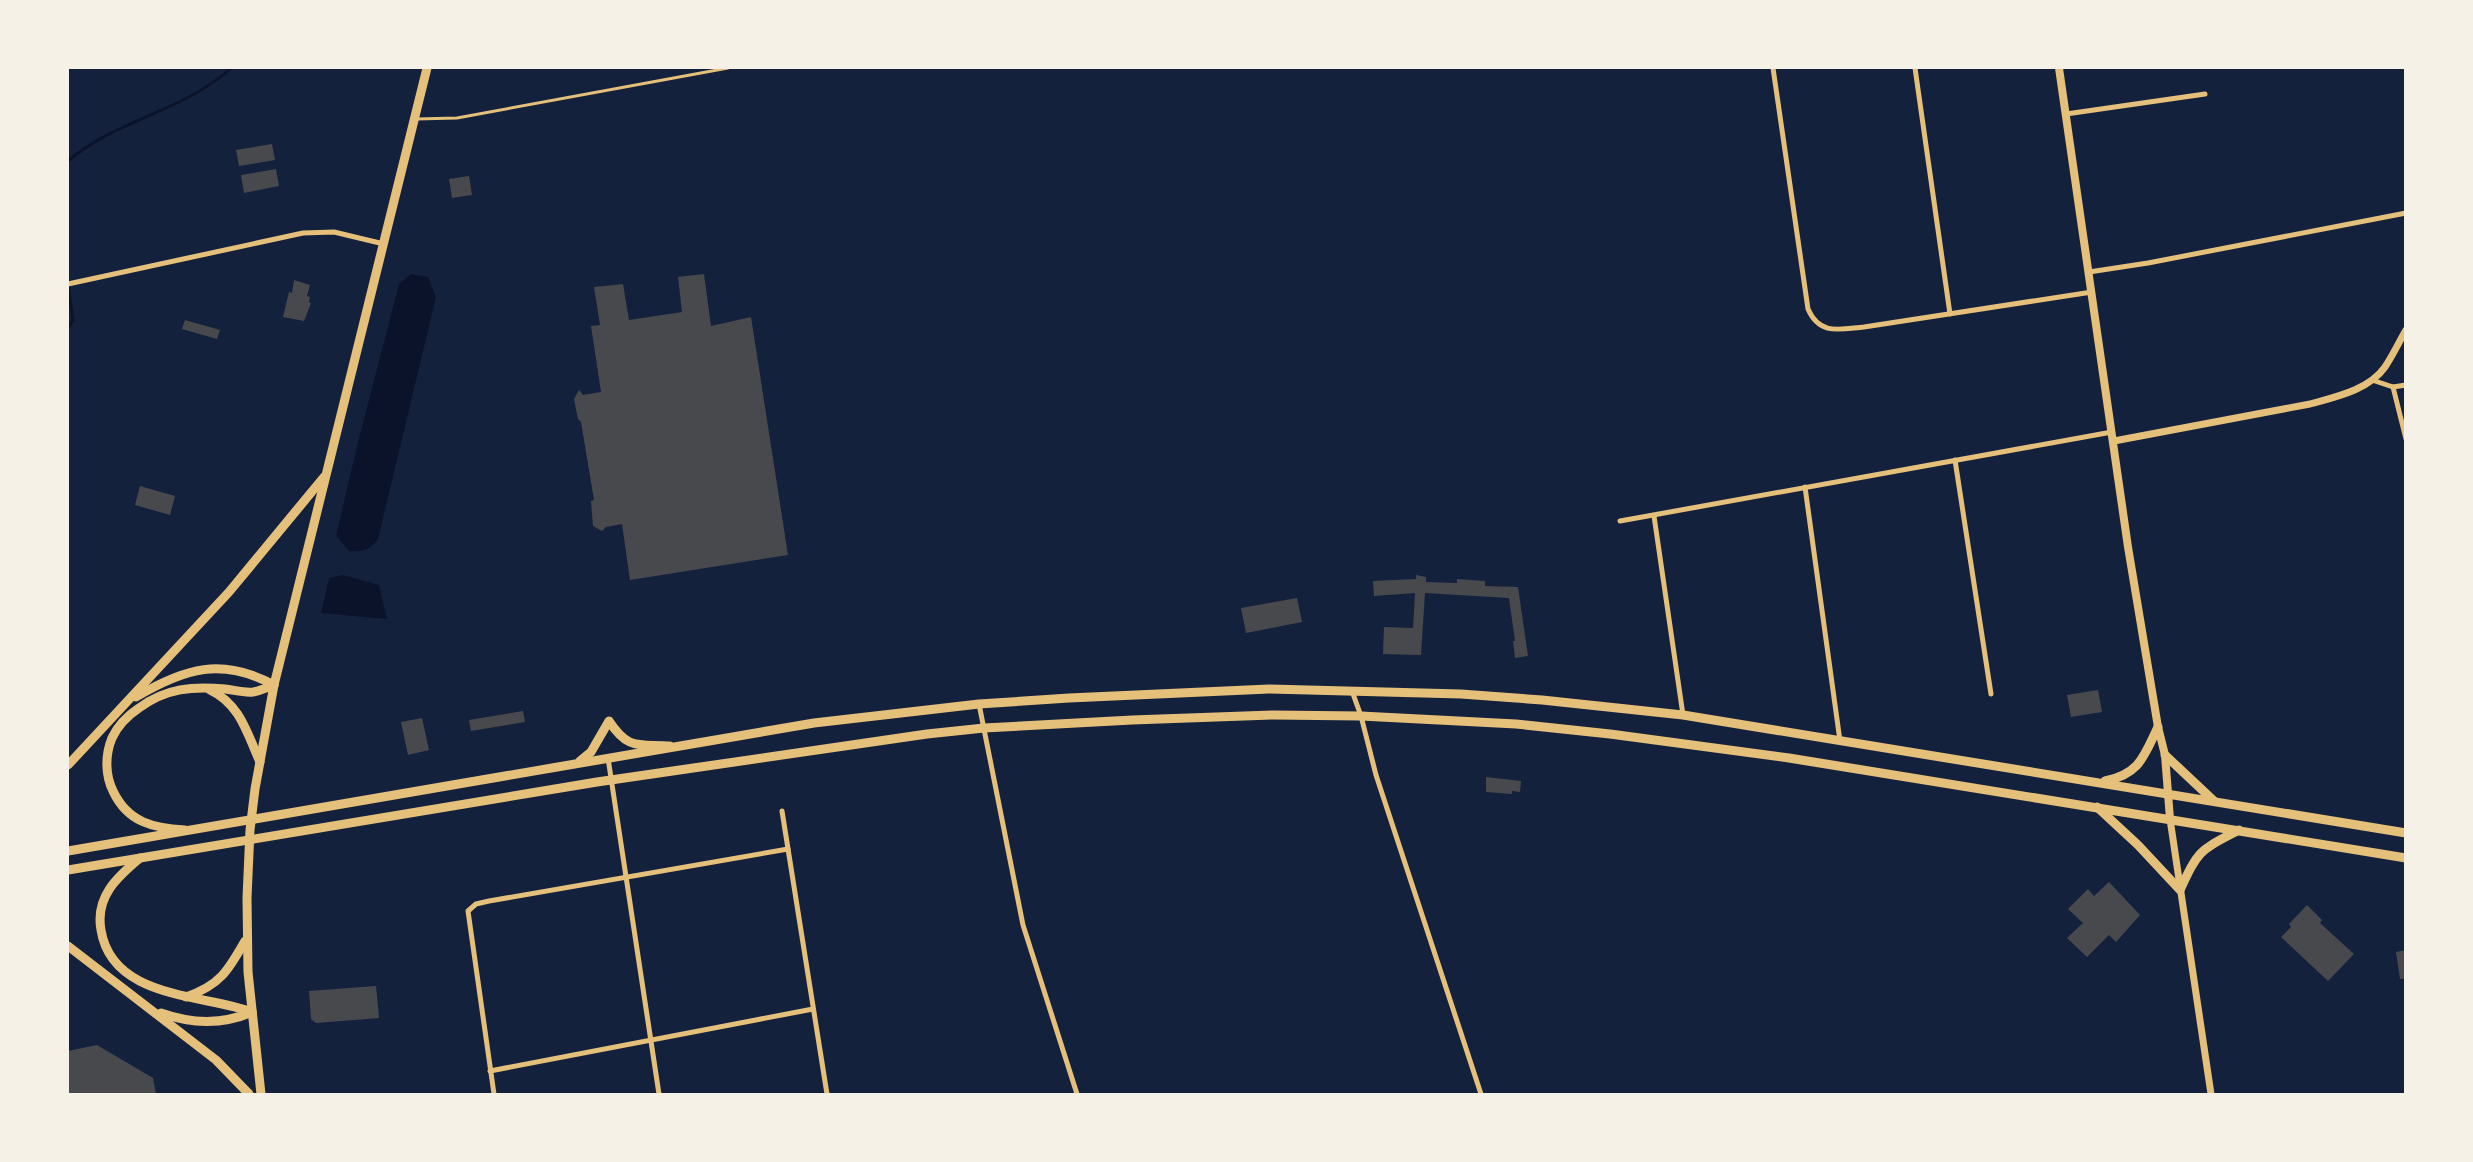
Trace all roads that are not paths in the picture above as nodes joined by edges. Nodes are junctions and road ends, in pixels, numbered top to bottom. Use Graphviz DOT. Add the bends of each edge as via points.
graph roads {
  1 [pos="427,68"];
  2 [pos="728,68"];
  3 [pos="1773,68"];
  4 [pos="1915,68"];
  5 [pos="2059,68"];
  6 [pos="2205,94"];
  7 [pos="2066,114"];
  8 [pos="415,119"];
  9 [pos="2406,213"];
  10 [pos="384,244"];
  11 [pos="2089,272"];
  12 [pos="68,284"];
  13 [pos="2092,292"];
  14 [pos="1950,315"];
  15 [pos="2406,330"];
  16 [pos="2372,380"];
  17 [pos="2406,385"];
  18 [pos="2394,387"];
  19 [pos="2112,432"];
  20 [pos="2406,439"];
  21 [pos="2114,441"];
  22 [pos="1955,460"];
  23 [pos="327,473"];
  24 [pos="1805,487"];
  25 [pos="1654,516"];
  26 [pos="1620,521"];
  27 [pos="274,685"];
  28 [pos="202,687"];
  29 [pos="1352,691"];
  30 [pos="1990,694"];
  31 [pos="128,703"];
  32 [pos="979,704"];
  33 [pos="1683,715"];
  34 [pos="1361,716"];
  35 [pos="2158,727"];
  36 [pos="984,728"];
  37 [pos="1840,741"];
  38 [pos="670,746"];
  39 [pos="2165,755"];
  40 [pos="608,756"];
  41 [pos="580,761"];
  42 [pos="260,762"];
  43 [pos="68,765"];
  44 [pos="610,779"];
  45 [pos="2100,783"];
  46 [pos="2168,795"];
  47 [pos="2216,803"];
  48 [pos="2097,807"];
  49 [pos="782,811"];
  50 [pos="2170,819"];
  51 [pos="185,830"];
  52 [pos="2239,830"];
  53 [pos="2406,833"];
  54 [pos="788,849"];
  55 [pos="68,851"];
  56 [pos="140,858"];
  57 [pos="2406,858"];
  58 [pos="68,870"];
  59 [pos="626,878"];
  60 [pos="2180,890"];
  61 [pos="245,941"];
  62 [pos="68,946"];
  63 [pos="186,997"];
  64 [pos="152,1009"];
  65 [pos="813,1009"];
  66 [pos="252,1012"];
  67 [pos="650,1040"];
  68 [pos="490,1071"];
  69 [pos="249,1095"];
  70 [pos="261,1095"];
  71 [pos="494,1095"];
  72 [pos="658,1095"];
  73 [pos="827,1095"];
  74 [pos="1077,1095"];
  75 [pos="1481,1095"];
  76 [pos="2211,1095"];
  1 -- 8 [label="main road"];
  2 -- 8 [label="lane" via="457,118"];
  3 -- 14 [label="street" via="1808,309 1813,320 1824,328 1837,330"];
  4 -- 14 [label="street"];
  5 -- 7 [label="main road"];
  6 -- 7 [label="street"];
  7 -- 11 [label="main road"];
  8 -- 10 [label="main road"];
  9 -- 11 [label="street"];
  10 -- 12 [label="street" via="334,232 303,233"];
  10 -- 23 [label="main road"];
  11 -- 13 [label="main road"];
  13 -- 14 [label="street"];
  13 -- 19 [label="main road"];
  15 -- 16 [label="street" via="2384,369"];
  16 -- 18 [label="street"];
  16 -- 21 [label="street" via="2310,404"];
  17 -- 18 [label="street"];
  18 -- 20 [label="street"];
  19 -- 21 [label="main road"];
  19 -- 22 [label="street"];
  21 -- 35 [label="main road"];
  22 -- 24 [label="street"];
  22 -- 30 [label="street"];
  23 -- 27 [label="main road"];
  23 -- 31 [label="main road" via="256,562"];
  24 -- 25 [label="street"];
  24 -- 37 [label="street"];
  25 -- 26 [label="street"];
  25 -- 33 [label="street"];
  27 -- 28 [label="main road" via="252,692"];
  27 -- 31 [label="main road" via="233,669 197,669 164,681"];
  27 -- 42 [label="main road"];
  28 -- 42 [label="main road" via="224,698 237,711"];
  28 -- 51 [label="main road" via="168,692 130,714 117,728 107,754 109,782 123,807 156,828"];
  29 -- 32 [label="main road" via="1269,689"];
  29 -- 33 [label="main road" via="1530,699"];
  29 -- 34 [label="street"];
  31 -- 43 [label="main road"];
  32 -- 36 [label="street"];
  32 -- 38 [label="main road" via="814,723"];
  33 -- 37 [label="main road"];
  34 -- 36 [label="main road" via="1273,715"];
  34 -- 48 [label="main road" via="1516,724 1610,734"];
  34 -- 75 [label="street"];
  35 -- 39 [label="main road"];
  35 -- 45 [label="main road" via="2143,760 2133,770 2121,778"];
  36 -- 44 [label="main road"];
  36 -- 74 [label="street" via="1023,925"];
  37 -- 45 [label="main road"];
  38 -- 40 [label="main road"];
  38 -- 41 [label="main road" via="625,742 609,721 591,752"];
  39 -- 46 [label="main road"];
  39 -- 47 [label="main road"];
  40 -- 41 [label="main road"];
  40 -- 44 [label="street"];
  41 -- 51 [label="main road"];
  42 -- 61 [label="main road" via="248,869"];
  44 -- 56 [label="main road"];
  44 -- 59 [label="street"];
  45 -- 46 [label="main road"];
  46 -- 47 [label="main road"];
  46 -- 50 [label="main road"];
  47 -- 53 [label="main road"];
  48 -- 50 [label="main road"];
  48 -- 60 [label="main road"];
  49 -- 54 [label="street"];
  50 -- 52 [label="main road"];
  50 -- 60 [label="street"];
  51 -- 55 [label="main road"];
  52 -- 57 [label="main road"];
  52 -- 60 [label="main road" via="2204,848 2194,858"];
  54 -- 59 [label="street"];
  54 -- 65 [label="street"];
  56 -- 58 [label="main road"];
  56 -- 63 [label="main road" via="116,878 105,895 100,914 104,943 114,960 134,977"];
  59 -- 67 [label="street"];
  59 -- 68 [label="street" via="489,901 468,911"];
  60 -- 76 [label="street"];
  61 -- 63 [label="main road" via="220,980"];
  61 -- 66 [label="main road"];
  62 -- 64 [label="main road"];
  63 -- 66 [label="main road" via="232,1004"];
  64 -- 66 [label="main road" via="181,1019 210,1022 233,1020"];
  64 -- 69 [label="main road" via="226,1069"];
  65 -- 67 [label="street"];
  65 -- 73 [label="street"];
  66 -- 70 [label="main road"];
  67 -- 68 [label="street"];
  67 -- 72 [label="street"];
  68 -- 71 [label="street"];
}
